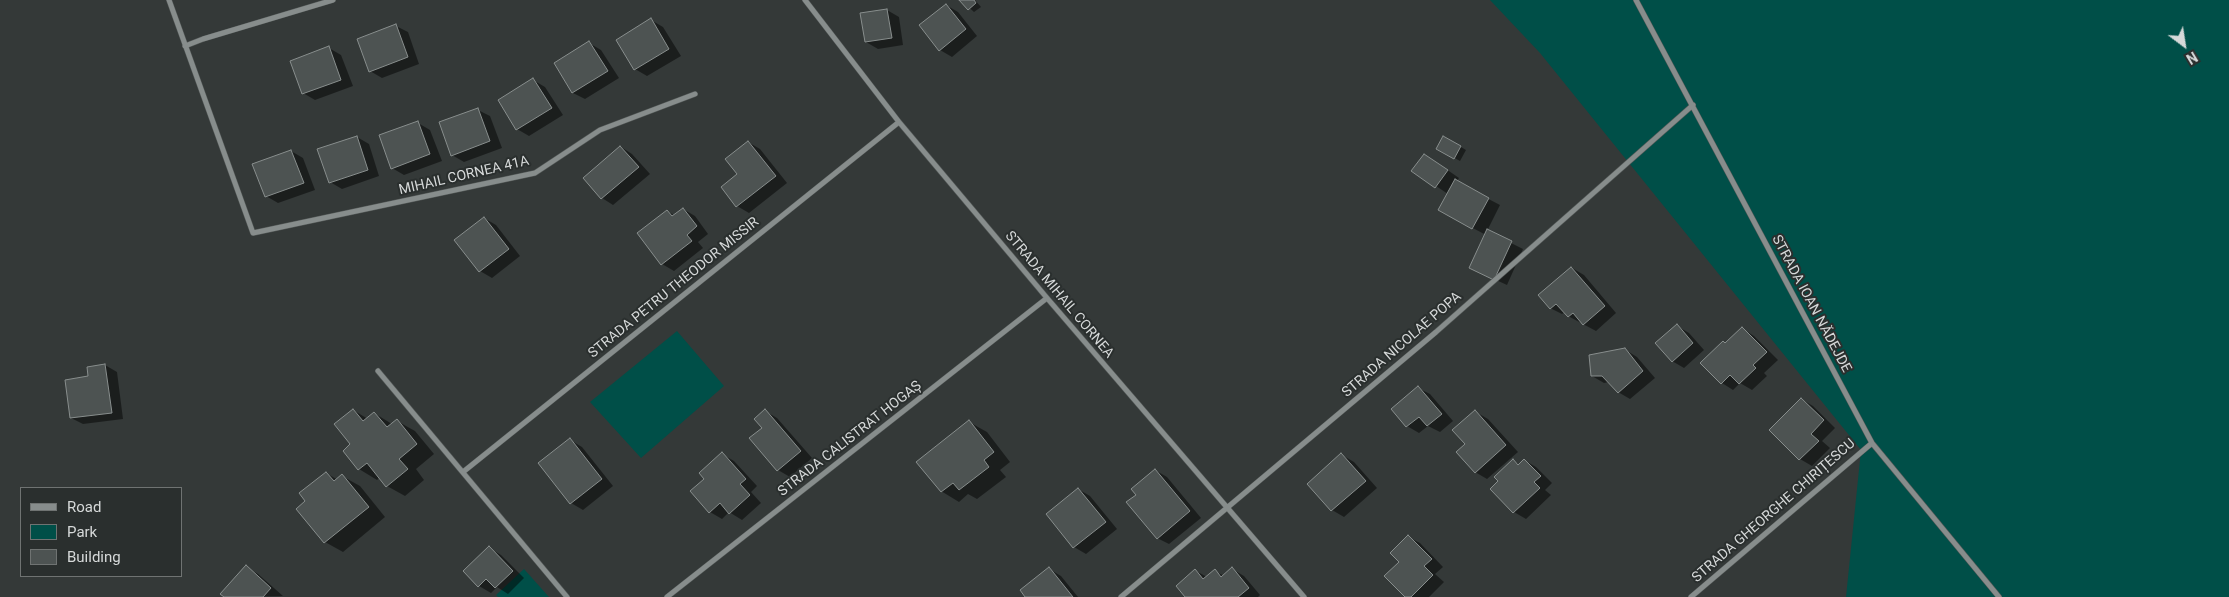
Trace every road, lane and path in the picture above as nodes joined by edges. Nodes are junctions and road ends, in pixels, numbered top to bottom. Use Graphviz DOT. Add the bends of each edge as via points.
graph roads {
  1 [pos="169,0"];
  2 [pos="333,0"];
  3 [pos="806,0"];
  4 [pos="1636,0"];
  5 [pos="184,46"];
  6 [pos="694,94"];
  7 [pos="1693,105"];
  8 [pos="899,122"];
  9 [pos="1047,298"];
  10 [pos="378,371"];
  11 [pos="1872,443"];
  12 [pos="463,472"];
  13 [pos="1228,508"];
  14 [pos="567,597"];
  15 [pos="667,597"];
  16 [pos="1122,597"];
  17 [pos="1304,597"];
  18 [pos="1692,597"];
  19 [pos="1999,597"];
  1 -- 5 [label="street"];
  2 -- 5 [label="street"];
  3 -- 8 [label="street, STRADA MIHAIL CORNEA"];
  4 -- 7 [label="street, STRADA IOAN NĂDEJDE"];
  5 -- 6 [label="street, MIHAIL CORNEA 41A" via="253,233 534,173 600,130"];
  7 -- 11 [label="street, STRADA IOAN NĂDEJDE"];
  7 -- 13 [label="street, STRADA NICOLAE POPA" via="1436,332"];
  8 -- 9 [label="street, STRADA MIHAIL CORNEA"];
  8 -- 12 [label="street, STRADA PETRU THEODOR MISSIR"];
  9 -- 13 [label="street, STRADA MIHAIL CORNEA"];
  9 -- 15 [label="street, STRADA CALISTRAT HOGAȘ"];
  10 -- 12 [label="street"];
  11 -- 18 [label="street, STRADA GHEORGHE CHIRIȚESCU"];
  11 -- 19 [label="street, STRADA IOAN NĂDEJDE"];
  12 -- 14 [label="street"];
  13 -- 16 [label="street, STRADA NICOLAE POPA"];
  13 -- 17 [label="street, STRADA MIHAIL CORNEA"];
}
